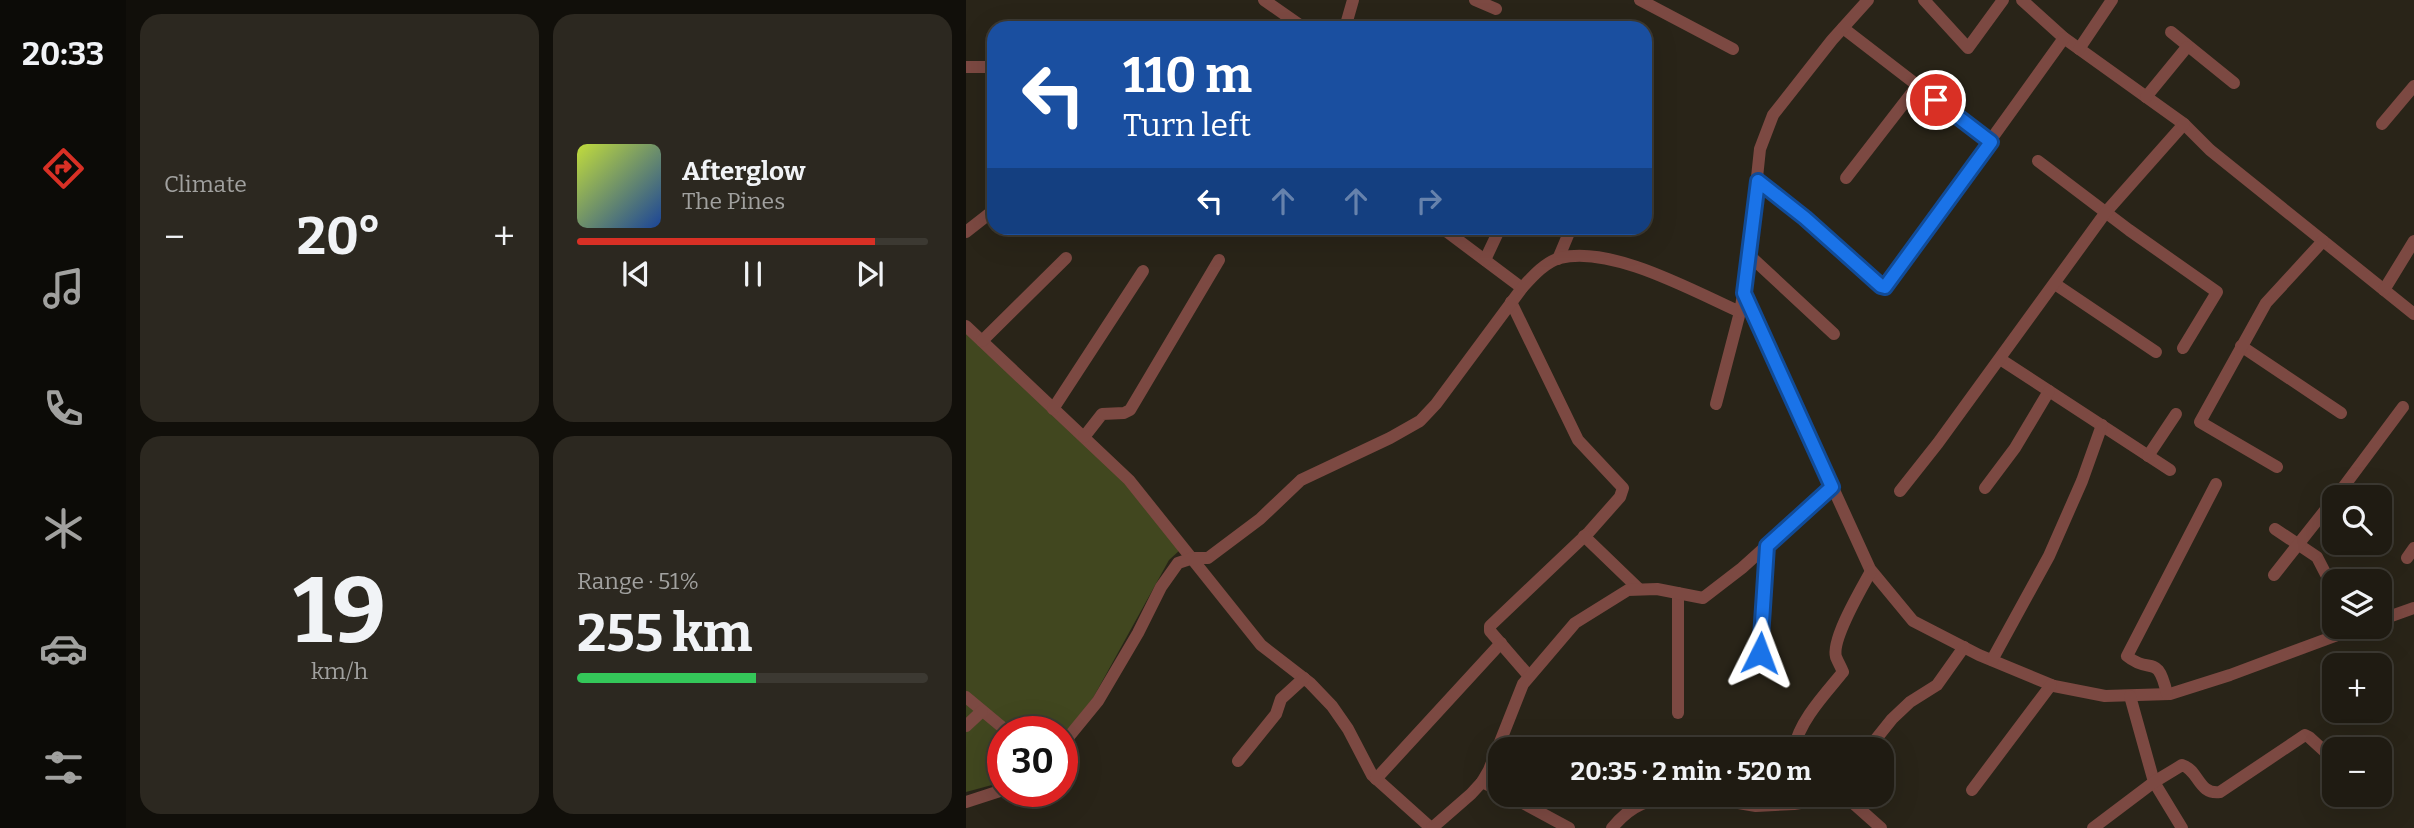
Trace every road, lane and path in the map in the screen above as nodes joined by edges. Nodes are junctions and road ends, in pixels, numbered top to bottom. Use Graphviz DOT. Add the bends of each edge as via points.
graph roads {
  1 [pos="1264,0"];
  2 [pos="1353,0"];
  3 [pos="1475,0"];
  4 [pos="1640,0"];
  5 [pos="1868,0"];
  6 [pos="1924,0"];
  7 [pos="2003,0"];
  8 [pos="2022,0"];
  9 [pos="2112,0"];
  10 [pos="1496,9"];
  11 [pos="1294,21"];
  12 [pos="1347,21"];
  13 [pos="1843,28"];
  14 [pos="2171,32"];
  15 [pos="2064,38"];
  16 [pos="2187,47"];
  17 [pos="1733,49"];
  18 [pos="2079,49"];
  19 [pos="966,67"];
  20 [pos="987,67"];
  21 [pos="2234,83"];
  22 [pos="1918,85"];
  23 [pos="2414,86"];
  24 [pos="2146,97"];
  25 [pos="2184,124"];
  26 [pos="2382,124"];
  27 [pos="1991,142"];
  28 [pos="2038,161"];
  29 [pos="1846,178"];
  30 [pos="1758,181"];
  31 [pos="2106,212"];
  32 [pos="987,216"];
  33 [pos="966,232"];
  34 [pos="1451,235"];
  35 [pos="1497,235"];
  36 [pos="1568,235"];
  37 [pos="2323,241"];
  38 [pos="2414,241"];
  39 [pos="1749,255"];
  40 [pos="1066,258"];
  41 [pos="1558,259"];
  42 [pos="1219,260"];
  43 [pos="1485,260"];
  44 [pos="1143,271"];
  45 [pos="2055,284"];
  46 [pos="1522,288"];
  47 [pos="2384,290"];
  48 [pos="1744,293"];
  49 [pos="1511,302"];
  50 [pos="1740,312"];
  51 [pos="2414,314"];
  52 [pos="966,326"];
  53 [pos="1834,334"];
  54 [pos="982,341"];
  55 [pos="2241,346"];
  56 [pos="2183,348"];
  57 [pos="2156,352"];
  58 [pos="2000,359"];
  59 [pos="2049,391"];
  60 [pos="1716,404"];
  61 [pos="2403,408"];
  62 [pos="1053,409"];
  63 [pos="2341,413"];
  64 [pos="2176,414"];
  65 [pos="2102,425"];
  66 [pos="1084,437"];
  67 [pos="2148,456"];
  68 [pos="2277,467"];
  69 [pos="2170,470"];
  70 [pos="2216,484"];
  71 [pos="2345,485"];
  72 [pos="1832,487"];
  73 [pos="1985,488"];
  74 [pos="1900,491"];
  75 [pos="2322,514"];
  76 [pos="2274,529"];
  77 [pos="1584,536"];
  78 [pos="2298,544"];
  79 [pos="1767,546"];
  80 [pos="1193,558"];
  81 [pos="2323,569"];
  82 [pos="1871,571"];
  83 [pos="2274,575"];
  84 [pos="1639,589"];
  85 [pos="1678,593"];
  86 [pos="2414,608"];
  87 [pos="2392,616"];
  88 [pos="2325,639"];
  89 [pos="1501,643"];
  90 [pos="1964,647"];
  91 [pos="1760,653"];
  92 [pos="1992,660"];
  93 [pos="1529,676"];
  94 [pos="1304,678"];
  95 [pos="2051,685"];
  96 [pos="2167,694"];
  97 [pos="2130,696"];
  98 [pos="966,697"];
  99 [pos="982,710"];
  100 [pos="1678,713"];
  101 [pos="989,716"];
  102 [pos="1078,725"];
  103 [pos="966,726"];
  104 [pos="1798,737"];
  105 [pos="1878,737"];
  106 [pos="2322,749"];
  107 [pos="1238,761"];
  108 [pos="1376,779"];
  109 [pos="1482,782"];
  110 [pos="2154,782"];
  111 [pos="1488,785"];
  112 [pos="1972,790"];
  113 [pos="987,795"];
  114 [pos="968,802"];
  115 [pos="1530,807"];
  116 [pos="1635,807"];
  117 [pos="1857,807"];
  118 [pos="2098,827"];
  119 [pos="1431,828"];
  120 [pos="1569,828"];
  121 [pos="1612,828"];
  122 [pos="1881,828"];
  123 [pos="2182,828"];
  1 -- 11 [label="street"];
  2 -- 12 [label="street"];
  3 -- 10 [label="street"];
  4 -- 17 [label="street"];
  5 -- 13 [label="street"];
  6 -- 7 [label="street" via="1968,48"];
  8 -- 15 [label="street"];
  9 -- 18 [label="street"];
  13 -- 22 [label="street"];
  13 -- 30 [label="street" via="1773,115 1760,149"];
  14 -- 16 [label="street"];
  15 -- 18 [label="street"];
  15 -- 27 [label="street"];
  16 -- 21 [label="street"];
  16 -- 24 [label="street"];
  18 -- 24 [label="street"];
  19 -- 20 [label="street"];
  22 -- 27 [label="street"];
  22 -- 29 [label="street"];
  23 -- 26 [label="street"];
  24 -- 25 [label="street"];
  25 -- 31 [label="street"];
  25 -- 37 [label="street"];
  27 -- 30 [label="street" via="1885,287"];
  28 -- 31 [label="street"];
  30 -- 39 [label="street"];
  31 -- 45 [label="street"];
  31 -- 56 [label="street" via="2217,292"];
  32 -- 33 [label="street"];
  34 -- 43 [label="street"];
  35 -- 43 [label="street"];
  36 -- 41 [label="street"];
  37 -- 47 [label="street"];
  37 -- 55 [label="street" via="2266,303"];
  38 -- 47 [label="street"];
  39 -- 48 [label="street"];
  39 -- 53 [label="street"];
  40 -- 54 [label="street"];
  41 -- 46 [label="street"];
  41 -- 50 [label="street" via="1614,260"];
  42 -- 66 [label="street" via="1130,410 1102,414"];
  43 -- 46 [label="street"];
  44 -- 62 [label="street"];
  45 -- 57 [label="street"];
  45 -- 58 [label="street"];
  46 -- 49 [label="street"];
  47 -- 51 [label="street"];
  48 -- 50 [label="street"];
  48 -- 72 [label="street"];
  49 -- 77 [label="street" via="1578,440 1623,488"];
  49 -- 80 [label="street" via="1420,421 1301,480 1225,546 1208,558"];
  50 -- 60 [label="street"];
  52 -- 54 [label="street"];
  54 -- 62 [label="street"];
  55 -- 63 [label="street"];
  55 -- 68 [label="street" via="2200,422"];
  58 -- 59 [label="street"];
  58 -- 74 [label="street"];
  59 -- 65 [label="street"];
  59 -- 73 [label="street"];
  61 -- 71 [label="street"];
  62 -- 66 [label="street"];
  64 -- 67 [label="street"];
  65 -- 67 [label="street"];
  65 -- 92 [label="street" via="2049,556"];
  66 -- 80 [label="street" via="1129,480"];
  67 -- 69 [label="street"];
  70 -- 96 [label="street" via="2127,656 2160,670"];
  72 -- 79 [label="street"];
  72 -- 82 [label="street"];
  75 -- 78 [label="street"];
  76 -- 78 [label="street"];
  77 -- 84 [label="street"];
  77 -- 89 [label="street" via="1490,626"];
  78 -- 81 [label="street" via="2317,557"];
  78 -- 83 [label="street"];
  79 -- 85 [label="street" via="1703,598"];
  79 -- 91 [label="street"];
  80 -- 94 [label="street" via="1261,645"];
  80 -- 102 [label="street" via="1178,563 1161,587 1098,701"];
  82 -- 90 [label="street" via="1913,621"];
  82 -- 104 [label="street" via="1836,647 1843,672 1820,699"];
  84 -- 85 [label="street"];
  84 -- 93 [label="street" via="1628,590 1576,623"];
  85 -- 100 [label="street"];
  86 -- 87 [label="street"];
  88 -- 96 [label="street"];
  89 -- 93 [label="street"];
  89 -- 108 [label="street"];
  90 -- 92 [label="street"];
  90 -- 105 [label="street" via="1937,685 1910,702"];
  92 -- 95 [label="street"];
  93 -- 109 [label="street"];
  94 -- 107 [label="street" via="1281,699 1276,714"];
  94 -- 108 [label="street" via="1332,706"];
  95 -- 97 [label="street"];
  95 -- 112 [label="street"];
  96 -- 97 [label="street"];
  97 -- 110 [label="street"];
  98 -- 99 [label="street"];
  99 -- 101 [label="street"];
  99 -- 103 [label="street"];
  106 -- 110 [label="street" via="2305,736 2220,792 2205,790 2189,767 2182,765"];
  108 -- 119 [label="street"];
  109 -- 111 [label="street"];
  109 -- 119 [label="street"];
  110 -- 118 [label="street"];
  110 -- 123 [label="street"];
  113 -- 114 [label="street"];
  115 -- 120 [label="street"];
  116 -- 121 [label="street"];
  117 -- 122 [label="street"];
}
